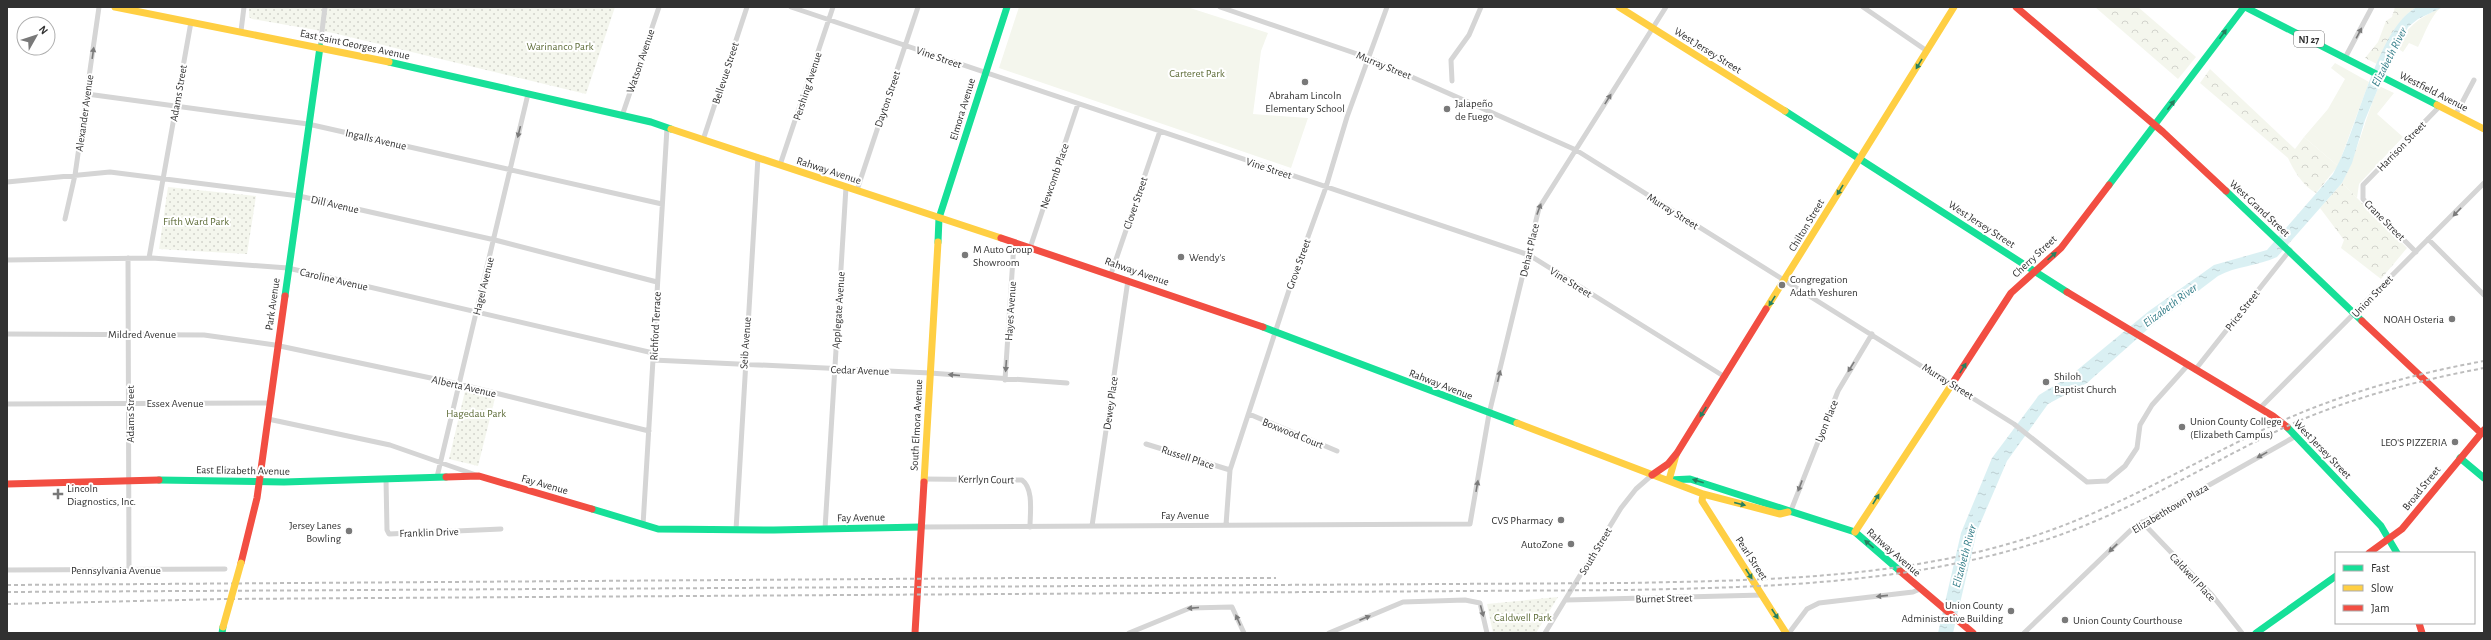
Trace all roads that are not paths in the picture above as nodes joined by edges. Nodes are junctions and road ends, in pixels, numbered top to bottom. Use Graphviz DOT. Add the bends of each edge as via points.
graph roads {
  1 [pos="99,7"];
  2 [pos="115,7"];
  3 [pos="244,7"];
  4 [pos="325,7"];
  5 [pos="659,7"];
  6 [pos="747,7"];
  7 [pos="791,7"];
  8 [pos="833,7"];
  9 [pos="918,7"];
  10 [pos="1007,7"];
  11 [pos="1220,7"];
  12 [pos="1387,7"];
  13 [pos="1481,7"];
  14 [pos="1619,7"];
  15 [pos="1666,7"];
  16 [pos="1863,7"];
  17 [pos="1954,7"];
  18 [pos="2016,7"];
  19 [pos="2245,7"];
  20 [pos="2372,7"];
  21 [pos="829,20"];
  22 [pos="191,22"];
  23 [pos="1652,28"];
  24 [pos="241,31"];
  25 [pos="905,45"];
  26 [pos="320,47"];
  27 [pos="1927,50"];
  28 [pos="1369,58"];
  29 [pos="2345,58"];
  30 [pos="985,73"];
  31 [pos="2474,80"];
  32 [pos="1452,81"];
  33 [pos="87,94"];
  34 [pos="528,94"];
  35 [pos="1078,104"];
  36 [pos="176,106"];
  37 [pos="2440,106"];
  38 [pos="589,108"];
  39 [pos="2456,114"];
  40 [pos="622,116"];
  41 [pos="308,124"];
  42 [pos="2156,125"];
  43 [pos="667,128"];
  44 [pos="2484,129"];
  45 [pos="1160,132"];
  46 [pos="703,140"];
  47 [pos="1576,150"];
  48 [pos="758,156"];
  49 [pos="1860,157"];
  50 [pos="780,165"];
  51 [pos="509,169"];
  52 [pos="75,175"];
  53 [pos="163,179"];
  54 [pos="7,182"];
  55 [pos="2484,183"];
  56 [pos="2363,185"];
  57 [pos="1326,186"];
  58 [pos="846,187"];
  59 [pos="857,190"];
  60 [pos="298,196"];
  61 [pos="662,204"];
  62 [pos="65,218"];
  63 [pos="939,218"];
  64 [pos="2428,239"];
  65 [pos="495,240"];
  66 [pos="1014,243"];
  67 [pos="1030,248"];
  68 [pos="2288,249"];
  69 [pos="2416,252"];
  70 [pos="1528,255"];
  71 [pos="128,258"];
  72 [pos="149,258"];
  73 [pos="7,260"];
  74 [pos="288,268"];
  75 [pos="2034,272"];
  76 [pos="1111,274"];
  77 [pos="1128,280"];
  78 [pos="1785,280"];
  79 [pos="657,282"];
  80 [pos="2484,295"];
  81 [pos="477,312"];
  82 [pos="2356,313"];
  83 [pos="1275,331"];
  84 [pos="7,334"];
  85 [pos="128,334"];
  86 [pos="1872,334"];
  87 [pos="277,346"];
  88 [pos="653,353"];
  89 [pos="653,360"];
  90 [pos="744,365"];
  91 [pos="2188,366"];
  92 [pos="835,370"];
  93 [pos="2195,370"];
  94 [pos="930,373"];
  95 [pos="1725,377"];
  96 [pos="1005,380"];
  97 [pos="1067,383"];
  98 [pos="459,384"];
  99 [pos="1953,384"];
  100 [pos="271,403"];
  101 [pos="7,404"];
  102 [pos="130,404"];
  103 [pos="2260,408"];
  104 [pos="1249,414"];
  105 [pos="1489,414"];
  106 [pos="268,419"];
  107 [pos="649,431"];
  108 [pos="2483,432"];
  109 [pos="2296,436"];
  110 [pos="1146,444"];
  111 [pos="1337,451"];
  112 [pos="1676,454"];
  113 [pos="2460,458"];
  114 [pos="442,462"];
  115 [pos="1230,470"];
  116 [pos="479,476"];
  117 [pos="1652,476"];
  118 [pos="437,477"];
  119 [pos="2484,478"];
  120 [pos="386,479"];
  121 [pos="924,479"];
  122 [pos="130,480"];
  123 [pos="259,480"];
  124 [pos="1669,480"];
  125 [pos="7,484"];
  126 [pos="1702,494"];
  127 [pos="1739,494"];
  128 [pos="1789,512"];
  129 [pos="2142,522"];
  130 [pos="1470,524"];
  131 [pos="643,525"];
  132 [pos="1030,526"];
  133 [pos="1092,526"];
  134 [pos="1226,526"];
  135 [pos="922,527"];
  136 [pos="501,529"];
  137 [pos="825,529"];
  138 [pos="736,530"];
  139 [pos="1855,532"];
  140 [pos="2389,539"];
  141 [pos="2370,552"];
  142 [pos="2396,552"];
  143 [pos="225,569"];
  144 [pos="7,570"];
  145 [pos="129,570"];
  146 [pos="2335,577"];
  147 [pos="1920,589"];
  148 [pos="1763,595"];
  149 [pos="1566,600"];
  150 [pos="222,630"];
  151 [pos="915,633"];
  152 [pos="1129,633"];
  153 [pos="1244,633"];
  154 [pos="1330,633"];
  155 [pos="1487,633"];
  156 [pos="1545,633"];
  157 [pos="1786,633"];
  158 [pos="1789,633"];
  159 [pos="1973,633"];
  160 [pos="2024,633"];
  161 [pos="2242,633"];
  162 [pos="2256,633"];
  33 -- 1 [label="street, Alexander Avenue, one-way"];
  2 -- 22 [label="main road, East Saint Georges Avenue"];
  3 -- 24 [label="street"];
  4 -- 26 [label="street"];
  5 -- 40 [label="street, Watson Avenue"];
  6 -- 46 [label="street, Bellevue Street"];
  7 -- 21 [label="street, Vine Street"];
  8 -- 21 [label="street, Pershing Avenue"];
  9 -- 25 [label="street, Dayton Street"];
  10 -- 30 [label="main road, Elmora Avenue"];
  11 -- 28 [label="street, Murray Street"];
  12 -- 28 [label="street, Grove Street"];
  13 -- 32 [label="street" via="1469,35 1451,60"];
  14 -- 23 [label="main road, West Jersey Street"];
  15 -- 23 [label="street, Dehart Place"];
  16 -- 27 [label="street"];
  17 -- 27 [label="main road, Chilton Street"];
  18 -- 42 [label="main road, West Grand Street"];
  19 -- 29 [label="main road, Westfield Avenue / NJ 27"];
  42 -- 19 [label="main road, Cherry Street / NJ 27, one-way"];
  29 -- 20 [label="street, one-way"];
  21 -- 25 [label="street, Vine Street"];
  21 -- 50 [label="street, Pershing Avenue"];
  22 -- 24 [label="main road, East Saint Georges Avenue"];
  22 -- 36 [label="street, Adams Street"];
  47 -- 23 [label="street, Dehart Place, one-way"];
  23 -- 49 [label="main road, West Jersey Street"];
  24 -- 26 [label="main road, East Saint Georges Avenue"];
  25 -- 30 [label="street, Vine Street"];
  25 -- 59 [label="street, Dayton Street"];
  26 -- 34 [label="main road, East Saint Georges Avenue"];
  26 -- 41 [label="main road, Park Avenue"];
  27 -- 49 [label="main road, Chilton Street, one-way"];
  28 -- 47 [label="street, Murray Street"];
  28 -- 57 [label="street, Grove Street"];
  29 -- 37 [label="main road, Westfield Avenue / NJ 27"];
  30 -- 35 [label="street, Vine Street"];
  30 -- 63 [label="main road, Elmora Avenue"];
  31 -- 39 [label="street"];
  33 -- 36 [label="street, Ingalls Avenue"];
  33 -- 52 [label="street, Alexander Avenue"];
  34 -- 38 [label="main road, East Saint Georges Avenue"];
  34 -- 51 [label="street, Hagel Avenue, one-way"];
  35 -- 45 [label="street, Vine Street"];
  35 -- 67 [label="street, Newcomb Place"];
  36 -- 41 [label="street, Ingalls Avenue"];
  36 -- 53 [label="street, Adams Street"];
  37 -- 39 [label="main road, Westfield Avenue / NJ 27"];
  37 -- 56 [label="street, Harrison Street"];
  38 -- 40 [label="main road, Rahway Avenue"];
  39 -- 44 [label="main road, Westfield Avenue / NJ 27"];
  40 -- 43 [label="main road, Rahway Avenue"];
  41 -- 51 [label="street, Ingalls Avenue"];
  41 -- 60 [label="main road, Park Avenue"];
  42 -- 68 [label="main road, West Grand Street"];
  75 -- 42 [label="main road, Cherry Street / NJ 27, one-way" via="2061,248"];
  43 -- 46 [label="main road, Rahway Avenue"];
  43 -- 61 [label="street, Richford Terrace"];
  45 -- 57 [label="street, Vine Street"];
  45 -- 76 [label="street, Clover Street"];
  46 -- 48 [label="main road, Rahway Avenue"];
  70 -- 47 [label="street, Dehart Place, one-way" via="1539,208"];
  47 -- 78 [label="street, Murray Street"];
  48 -- 50 [label="main road, Rahway Avenue"];
  48 -- 90 [label="street, Seib Avenue"];
  49 -- 75 [label="main road, West Jersey Street"];
  49 -- 78 [label="main road, Chilton Street, one-way"];
  50 -- 58 [label="main road, Rahway Avenue"];
  51 -- 61 [label="street, Ingalls Avenue"];
  51 -- 65 [label="street, Hagel Avenue"];
  52 -- 53 [label="street, Dill Avenue" via="110,172"];
  52 -- 54 [label="street, Dill Avenue"];
  52 -- 62 [label="street, Alexander Avenue"];
  53 -- 60 [label="street, Dill Avenue"];
  53 -- 72 [label="street, Adams Street"];
  55 -- 64 [label="street, Union Street, one-way"];
  56 -- 69 [label="street, Crane Street" via="2362,199"];
  57 -- 70 [label="street, Vine Street"];
  57 -- 83 [label="street, Grove Street"];
  58 -- 59 [label="main road, Rahway Avenue"];
  58 -- 92 [label="street, Applegate Avenue"];
  59 -- 63 [label="main road, Rahway Avenue"];
  60 -- 65 [label="street, Dill Avenue"];
  60 -- 74 [label="main road, Park Avenue"];
  61 -- 79 [label="street, Richford Terrace"];
  63 -- 66 [label="main road, Rahway Avenue"];
  63 -- 94 [label="main road, South Elmora Avenue"];
  64 -- 69 [label="street, Union Street"];
  64 -- 80 [label="street"];
  65 -- 79 [label="street, Dill Avenue"];
  65 -- 81 [label="street, Hagel Avenue"];
  66 -- 67 [label="main road, Rahway Avenue"];
  66 -- 96 [label="street, Hayes Avenue, one-way"];
  67 -- 76 [label="main road, Rahway Avenue"];
  68 -- 82 [label="main road, West Grand Street"];
  68 -- 93 [label="street, Price Street"];
  69 -- 82 [label="street, Union Street"];
  70 -- 95 [label="street, Vine Street"];
  105 -- 70 [label="street, Dehart Place, one-way"];
  71 -- 72 [label="street, Caroline Avenue"];
  71 -- 73 [label="street, Caroline Avenue"];
  71 -- 85 [label="street, Adams Street"];
  72 -- 74 [label="street, Caroline Avenue"];
  74 -- 81 [label="street, Caroline Avenue"];
  74 -- 87 [label="main road, Park Avenue"];
  75 -- 91 [label="main road, West Jersey Street"];
  99 -- 75 [label="main road, Cherry Street / NJ 27, one-way" via="2011,294"];
  76 -- 77 [label="main road, Rahway Avenue"];
  77 -- 83 [label="main road, Rahway Avenue"];
  77 -- 133 [label="street, Dewey Place"];
  78 -- 86 [label="street, Murray Street"];
  78 -- 95 [label="main road, Chilton Street, one-way"];
  79 -- 88 [label="street, Richford Terrace"];
  81 -- 88 [label="street, Caroline Avenue"];
  81 -- 98 [label="street, Hagel Avenue"];
  82 -- 103 [label="street, Union Street"];
  82 -- 108 [label="main road, West Grand Street"];
  83 -- 104 [label="street, Grove Street"];
  83 -- 105 [label="main road, Rahway Avenue"];
  84 -- 85 [label="street, Mildred Avenue"];
  85 -- 87 [label="street, Mildred Avenue" via="204,335"];
  85 -- 102 [label="street, Adams Street"];
  86 -- 99 [label="street, Murray Street"];
  86 -- 128 [label="street, Lyon Place, one-way" via="1838,391"];
  87 -- 98 [label="street, Alberta Avenue"];
  87 -- 100 [label="main road, Park Avenue"];
  88 -- 89 [label="street, Richford Terrace"];
  89 -- 90 [label="street, Cedar Avenue"];
  89 -- 107 [label="street, Richford Terrace"];
  90 -- 92 [label="street, Cedar Avenue"];
  90 -- 138 [label="street, Seib Avenue"];
  91 -- 93 [label="main road, West Jersey Street"];
  91 -- 99 [label="street, Murray Street" via="2152,405 2140,425 2137,448 2125,466 2107,481 2089,482 2014,424"];
  92 -- 94 [label="street, Cedar Avenue"];
  92 -- 137 [label="street, Applegate Avenue"];
  93 -- 103 [label="main road, West Jersey Street"];
  96 -- 94 [label="street, Cedar Avenue, one-way"];
  94 -- 121 [label="main road, South Elmora Avenue"];
  95 -- 112 [label="main road, Chilton Street, one-way"];
  96 -- 97 [label="street, Cedar Avenue"];
  98 -- 107 [label="street, Alberta Avenue"];
  98 -- 114 [label="street, Hagel Avenue"];
  139 -- 99 [label="main road, Cherry Street / NJ 27, one-way"];
  100 -- 102 [label="street, Essex Avenue"];
  100 -- 106 [label="main road, Park Avenue"];
  101 -- 102 [label="street, Essex Avenue"];
  102 -- 122 [label="street, Adams Street"];
  103 -- 109 [label="main road, West Jersey Street"];
  104 -- 111 [label="street, Boxwood Court"];
  104 -- 115 [label="street, Grove Street"];
  105 -- 117 [label="main road, Rahway Avenue"];
  130 -- 105 [label="street, Dehart Place, one-way"];
  106 -- 114 [label="street, Fay Avenue" via="390,445"];
  106 -- 123 [label="main road, Park Avenue"];
  107 -- 131 [label="street, Richford Terrace"];
  108 -- 113 [label="main road, Broad Street"];
  109 -- 129 [label="street, Elizabethtown Plaza, one-way"];
  109 -- 140 [label="main road, West Jersey Street" via="2381,526"];
  110 -- 115 [label="street, Russell Place"];
  112 -- 117 [label="main road, Chilton Street"];
  112 -- 124 [label="main road, Chilton Street"];
  113 -- 119 [label="main road"];
  113 -- 140 [label="main road, Broad Street" via="2402,529"];
  114 -- 116 [label="street, Fay Avenue"];
  114 -- 118 [label="street, Hagel Avenue"];
  115 -- 134 [label="street, Grove Street"];
  116 -- 118 [label="main road, East Elizabeth Avenue"];
  116 -- 131 [label="main road, Fay Avenue"];
  117 -- 124 [label="main road, Rahway Avenue"];
  117 -- 149 [label="street, South Street" via="1636,489 1621,508"];
  118 -- 120 [label="main road, East Elizabeth Avenue"];
  120 -- 123 [label="main road, East Elizabeth Avenue" via="284,482"];
  120 -- 136 [label="street, Franklin Drive" via="389,534"];
  121 -- 132 [label="street, Kerrlyn Court" via="1022,480 1030,494"];
  121 -- 135 [label="main road, South Elmora Avenue"];
  122 -- 123 [label="main road, East Elizabeth Avenue"];
  122 -- 125 [label="main road, East Elizabeth Avenue"];
  122 -- 145 [label="street, Adams Street"];
  123 -- 150 [label="main road, Park Avenue, bridge" via="257,498"];
  124 -- 126 [label="main road, Rahway Avenue"];
  127 -- 124 [label="main road, Rahway Avenue, one-way" via="1690,479"];
  126 -- 127 [label="main road" via="1709,490"];
  126 -- 128 [label="main road, Rahway Avenue, one-way" via="1780,514"];
  126 -- 148 [label="main road, Pearl Street, one-way" via="1702,501"];
  127 -- 128 [label="main road, Rahway Avenue"];
  128 -- 139 [label="main road, Rahway Avenue"];
  129 -- 160 [label="street, Elizabethtown Plaza, one-way"];
  129 -- 161 [label="street, Caldwell Place" via="2212,596"];
  130 -- 134 [label="street, Fay Avenue"];
  131 -- 138 [label="main road, Fay Avenue" via="658,529"];
  132 -- 133 [label="street, Fay Avenue"];
  132 -- 135 [label="street, Fay Avenue"];
  133 -- 134 [label="street, Fay Avenue"];
  135 -- 137 [label="main road, Fay Avenue"];
  135 -- 151 [label="main road, South Elmora Avenue"];
  137 -- 138 [label="main road, Fay Avenue"];
  147 -- 139 [label="main road, Rahway Avenue, one-way"];
  140 -- 141 [label="main road, Broad Street"];
  140 -- 142 [label="main road, West Jersey Street"];
  143 -- 145 [label="street, Pennsylvania Avenue"];
  144 -- 145 [label="street, Pennsylvania Avenue"];
  146 -- 162 [label="main road"];
  147 -- 158 [label="street, one-way" via="1913,592 1819,603 1807,609"];
  147 -- 159 [label="main road, Rahway Avenue"];
  148 -- 149 [label="street, Burnet Street"];
  148 -- 157 [label="main road, Pearl Street, one-way"];
  149 -- 156 [label="street, South Street"];
  153 -- 152 [label="street, one-way" via="1232,607 1190,608"];
  154 -- 155 [label="street, one-way" via="1403,602 1465,600 1480,603"];
}
